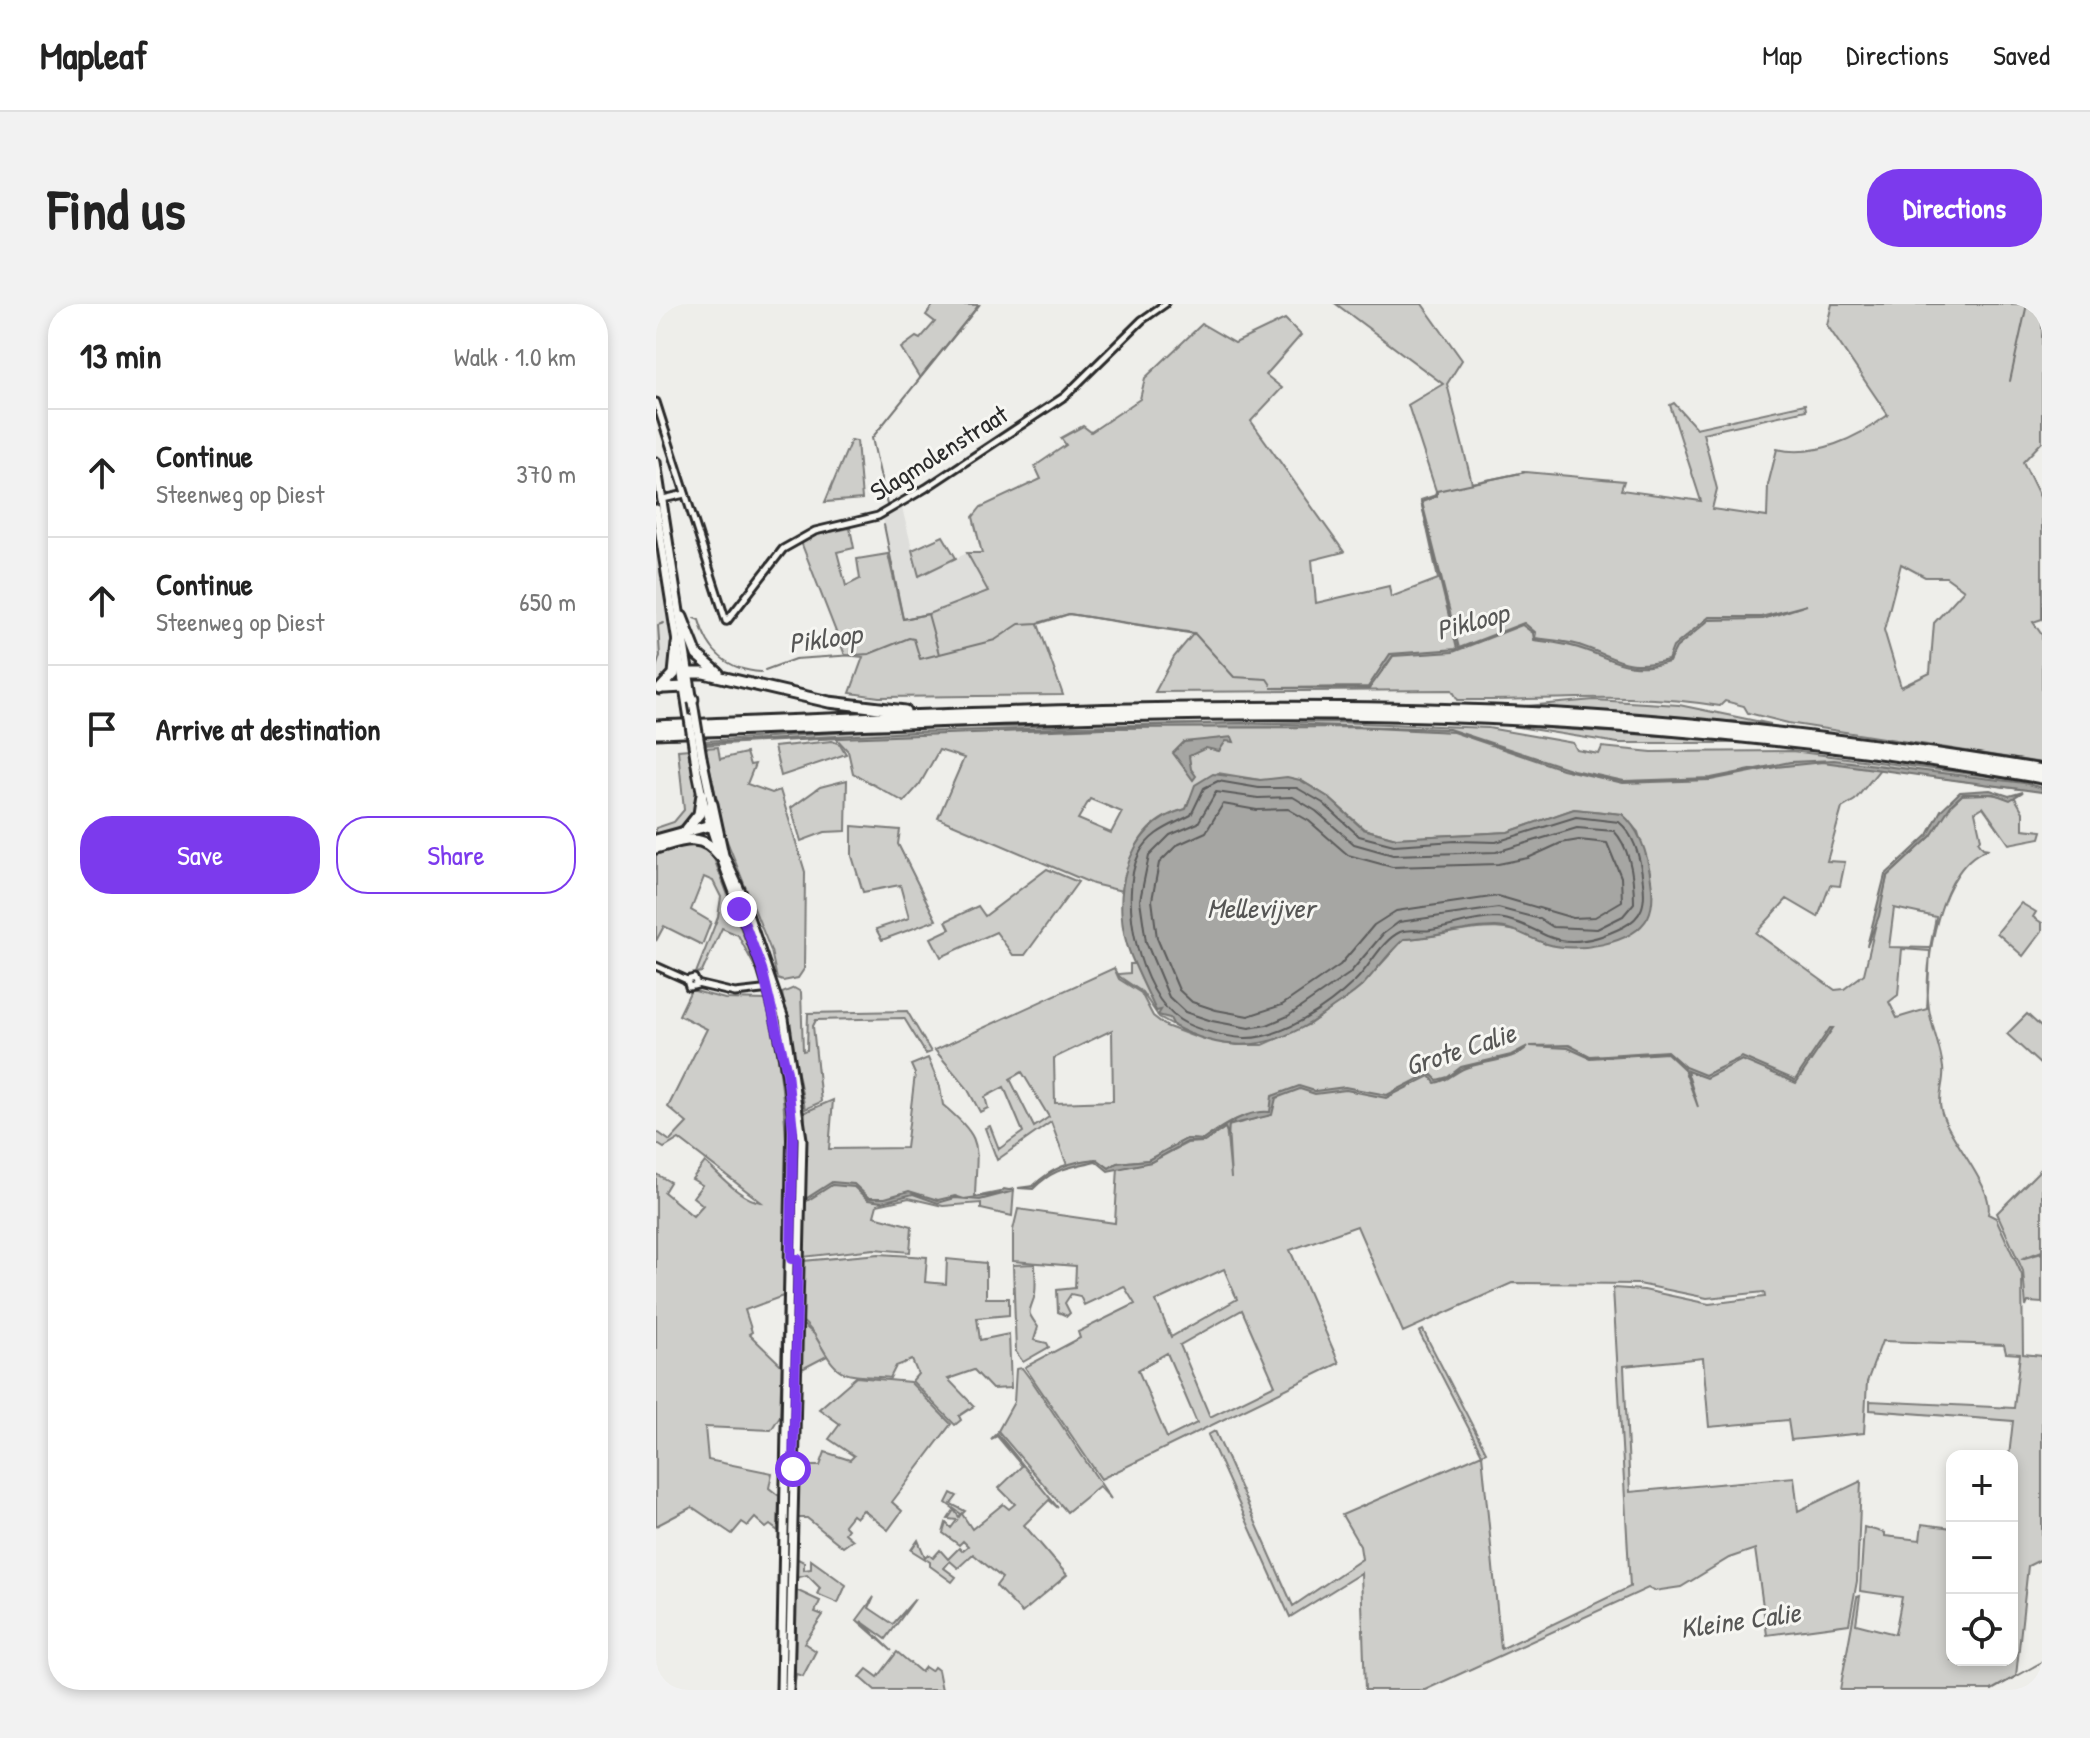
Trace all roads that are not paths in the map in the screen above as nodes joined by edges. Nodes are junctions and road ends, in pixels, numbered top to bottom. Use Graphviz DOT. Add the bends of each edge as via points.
graph roads {
  1 [pos="1165,304"];
  2 [pos="656,402"];
  3 [pos="656,462"];
  4 [pos="685,494"];
  5 [pos="663,499"];
  6 [pos="656,509"];
  7 [pos="682,617"];
  8 [pos="677,644"];
  9 [pos="725,677"];
  10 [pos="686,680"];
  11 [pos="658,689"];
  12 [pos="691,701"];
  13 [pos="927,715"];
  14 [pos="656,726"];
  15 [pos="656,735"];
  16 [pos="699,758"];
  17 [pos="2042,770"];
  18 [pos="2042,778"];
  19 [pos="702,794"];
  20 [pos="712,804"];
  21 [pos="712,828"];
  22 [pos="684,836"];
  23 [pos="656,840"];
  24 [pos="656,848"];
  25 [pos="719,855"];
  26 [pos="744,901"];
  27 [pos="656,966"];
  28 [pos="772,988"];
  29 [pos="788,1519"];
  30 [pos="781,1690"];
  31 [pos="789,1690"];
  1 -- 4 [label="street, Slagmolenstraat" via="1065,396 926,488 878,516 794,541 728,617"];
  2 -- 4 [label="street"];
  3 -- 5 [label="main road"];
  4 -- 5 [label="street"];
  5 -- 7 [label="main road"];
  6 -- 8 [label="main road"];
  7 -- 9 [label="highway" via="697,655"];
  7 -- 10 [label="main road"];
  8 -- 10 [label="main road"];
  8 -- 11 [label="highway" via="674,674"];
  9 -- 10 [label="highway"];
  9 -- 13 [label="highway" via="829,702"];
  10 -- 11 [label="highway"];
  10 -- 12 [label="highway"];
  12 -- 16 [label="main road, bridge"];
  13 -- 14 [label="highway"];
  13 -- 17 [label="highway" via="1259,707 1533,713 1831,739"];
  15 -- 18 [label="highway" via="1107,717 1479,718 1729,735"];
  16 -- 19 [label="main road"];
  16 -- 20 [label="main road"];
  19 -- 21 [label="main road"];
  19 -- 22 [label="highway" via="697,817"];
  20 -- 21 [label="highway"];
  20 -- 26 [label="main road"];
  21 -- 22 [label="highway"];
  21 -- 25 [label="main road"];
  21 -- 26 [label="highway"];
  22 -- 23 [label="highway"];
  22 -- 24 [label="highway"];
  22 -- 25 [label="highway" via="703,840"];
  25 -- 28 [label="main road"];
  26 -- 28 [label="main road"];
  27 -- 28 [label="street" via="687,980 690,988 697,984 735,993"];
  28 -- 29 [label="main road" via="793,1066 800,1119"];
  29 -- 30 [label="main road"];
  29 -- 31 [label="main road"];
}
